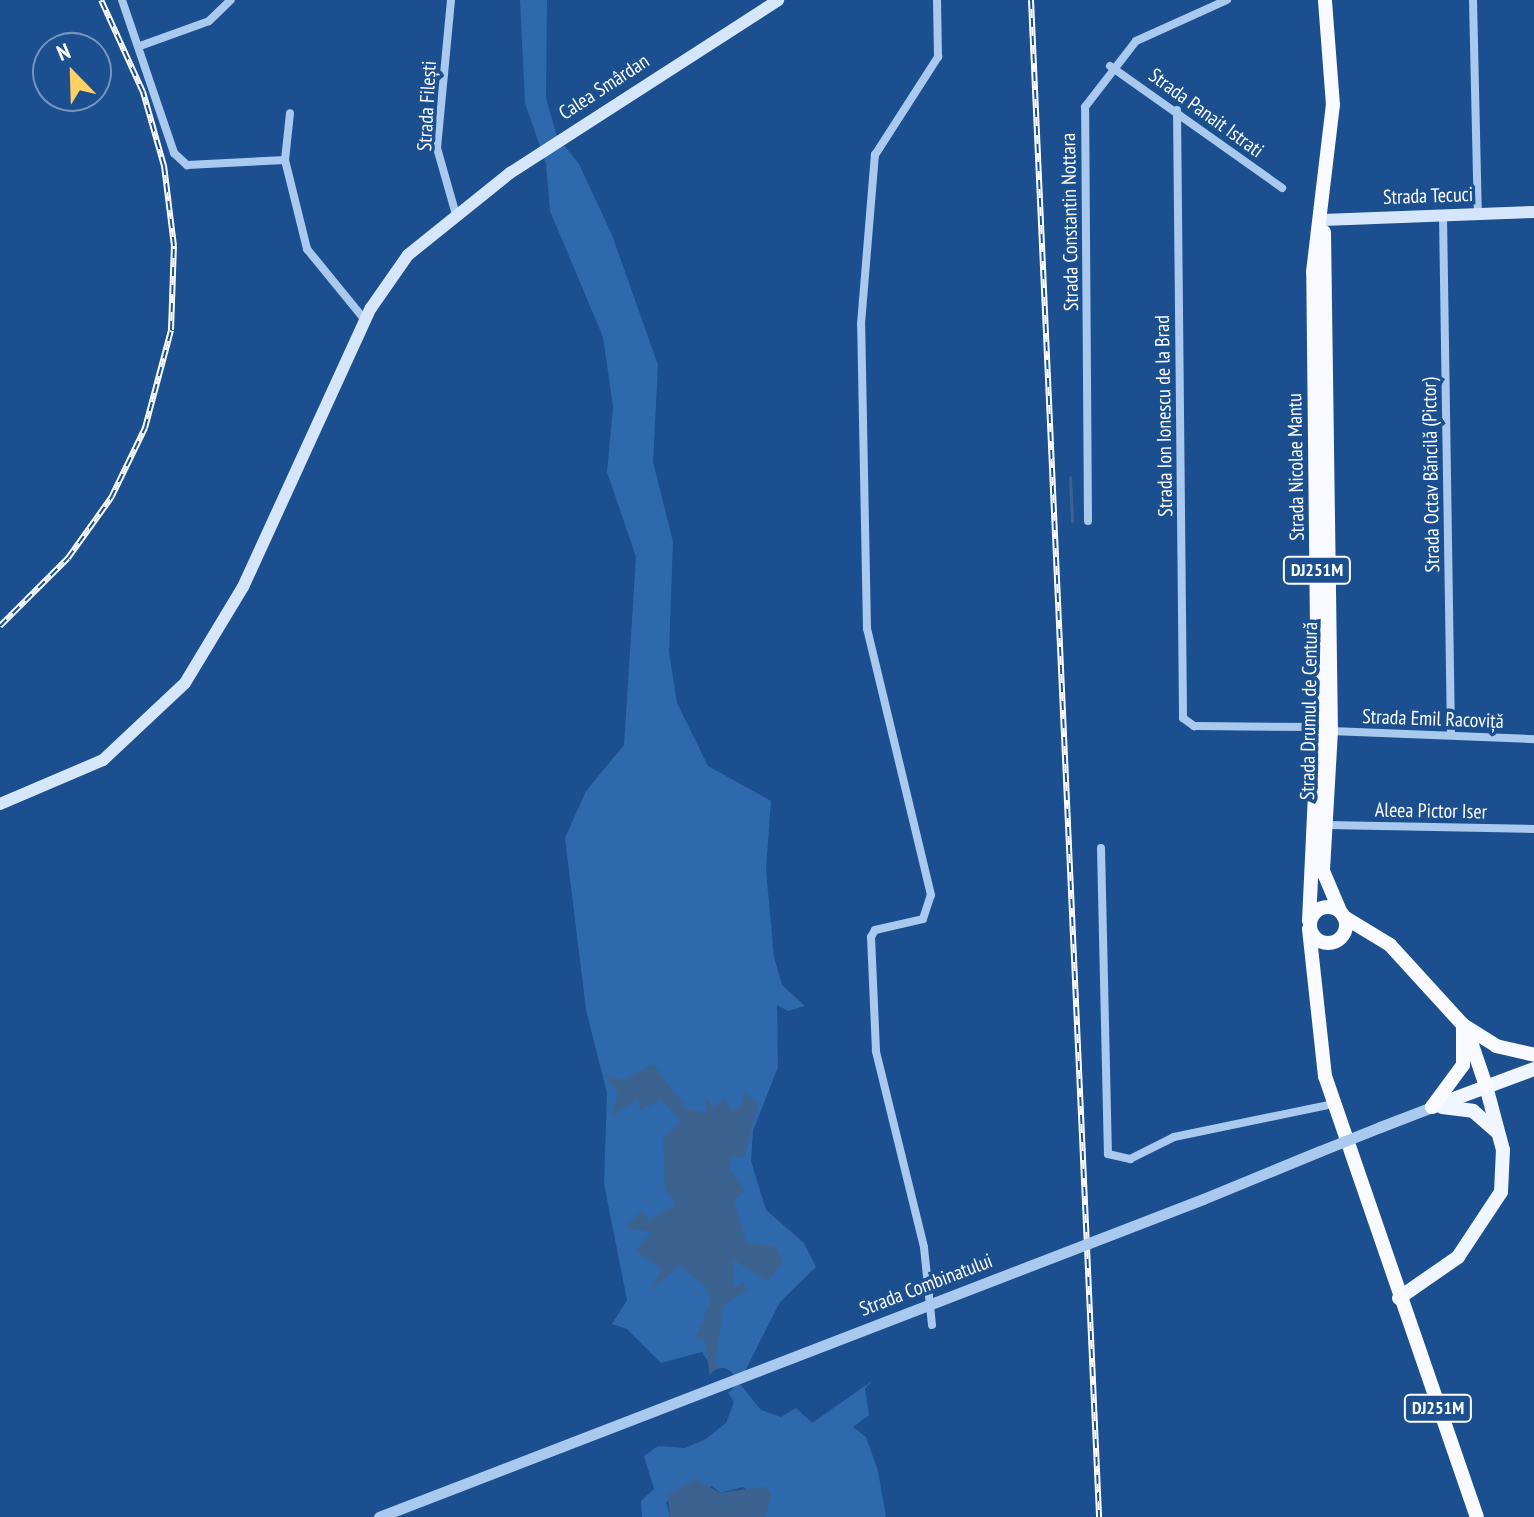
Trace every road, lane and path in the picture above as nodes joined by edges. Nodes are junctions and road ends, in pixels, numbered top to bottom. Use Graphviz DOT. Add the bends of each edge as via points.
graph roads {
  1 [pos="122,0"];
  2 [pos="231,0"];
  3 [pos="451,0"];
  4 [pos="778,0"];
  5 [pos="937,0"];
  6 [pos="1227,0"];
  7 [pos="1325,0"];
  8 [pos="1332,0"];
  9 [pos="1473,0"];
  10 [pos="140,46"];
  11 [pos="1333,62"];
  12 [pos="1110,66"];
  13 [pos="1177,110"];
  14 [pos="290,113"];
  15 [pos="285,160"];
  16 [pos="1282,188"];
  17 [pos="455,211"];
  18 [pos="1534,212"];
  19 [pos="1478,214"];
  20 [pos="1443,215"];
  21 [pos="1323,220"];
  22 [pos="365,320"];
  23 [pos="1088,521"];
  24 [pos="1184,721"];
  25 [pos="1325,729"];
  26 [pos="1451,735"];
  27 [pos="1534,739"];
  28 [pos="0,804"];
  29 [pos="1327,825"];
  30 [pos="1534,829"];
  31 [pos="1101,848"];
  32 [pos="1342,914"];
  33 [pos="1309,925"];
  34 [pos="1337,940"];
  35 [pos="1397,953"];
  36 [pos="1312,981"];
  37 [pos="1463,1025"];
  38 [pos="1534,1055"];
  39 [pos="1534,1069"];
  40 [pos="1486,1086"];
  41 [pos="1333,1104"];
  42 [pos="1432,1107"];
  43 [pos="1500,1135"];
  44 [pos="1399,1298"];
  45 [pos="932,1325"];
  46 [pos="379,1517"];
  47 [pos="1477,1517"];
  1 -- 10 [label="street"];
  2 -- 10 [label="street" via="209,21"];
  3 -- 17 [label="street, Strada Filești" via="437,148"];
  4 -- 17 [label="main road, Calea Smârdan"];
  5 -- 45 [label="street" via="938,57 875,155 861,324 867,629 931,895 923,919 875,930 871,937 876,1051 924,1247"];
  6 -- 12 [label="street, Strada Constantin Nottara" via="1147,34"];
  7 -- 11 [label="highway"];
  8 -- 11 [label="street, DJ251M"];
  9 -- 19 [label="street"];
  10 -- 15 [label="street" via="181,161"];
  11 -- 21 [label="highway, DJ251M"];
  12 -- 13 [label="street, Strada Panait Istrati"];
  12 -- 23 [label="street, Strada Constantin Nottara" via="1091,92 1083,124"];
  13 -- 16 [label="street, Strada Panait Istrati"];
  13 -- 24 [label="street, Strada Ion Ionescu de la Brad"];
  14 -- 15 [label="street"];
  15 -- 22 [label="street" via="307,249"];
  17 -- 22 [label="main road, Calea Smârdan" via="408,255"];
  18 -- 19 [label="main road, Strada Tecuci"];
  19 -- 20 [label="main road, Strada Tecuci"];
  20 -- 21 [label="main road, Strada Tecuci"];
  20 -- 26 [label="street, Strada Octav Băncilă (Pictor)"];
  21 -- 25 [label="highway, Strada Drumul de Centură / DJ251M"];
  22 -- 28 [label="main road, Calea Smârdan" via="243,587 185,683 103,760"];
  24 -- 25 [label="street, Strada Emil Racoviță"];
  25 -- 26 [label="street, Strada Emil Racoviță"];
  25 -- 29 [label="highway, Strada Drumul de Centură / DJ251M"];
  25 -- 33 [label="highway, DJ251M"];
  26 -- 27 [label="street, Strada Emil Racoviță"];
  29 -- 30 [label="street, Aleea Pictor Iser"];
  29 -- 32 [label="highway, Strada Drumul de Centură / DJ251M" via="1325,886"];
  31 -- 41 [label="street" via="1108,1154 1130,1159 1174,1137"];
  32 -- 33 [label="highway" via="1322,907"];
  32 -- 34 [label="highway"];
  32 -- 35 [label="highway"];
  33 -- 34 [label="highway" via="1316,939"];
  33 -- 36 [label="highway, DJ251M"];
  34 -- 35 [label="highway"];
  34 -- 36 [label="highway"];
  35 -- 37 [label="highway"];
  36 -- 41 [label="highway, DJ251M"];
  37 -- 38 [label="highway" via="1496,1046"];
  37 -- 40 [label="highway"];
  37 -- 42 [label="highway" via="1463,1065"];
  39 -- 40 [label="main road, Strada Combinatului"];
  40 -- 42 [label="main road, Strada Combinatului"];
  40 -- 43 [label="main road"];
  41 -- 44 [label="highway, DJ251M"];
  42 -- 43 [label="main road" via="1473,1111"];
  42 -- 46 [label="street, Strada Combinatului, bridge"];
  43 -- 44 [label="main road" via="1504,1177 1493,1209 1447,1268"];
  44 -- 47 [label="highway, DJ251M"];
}
